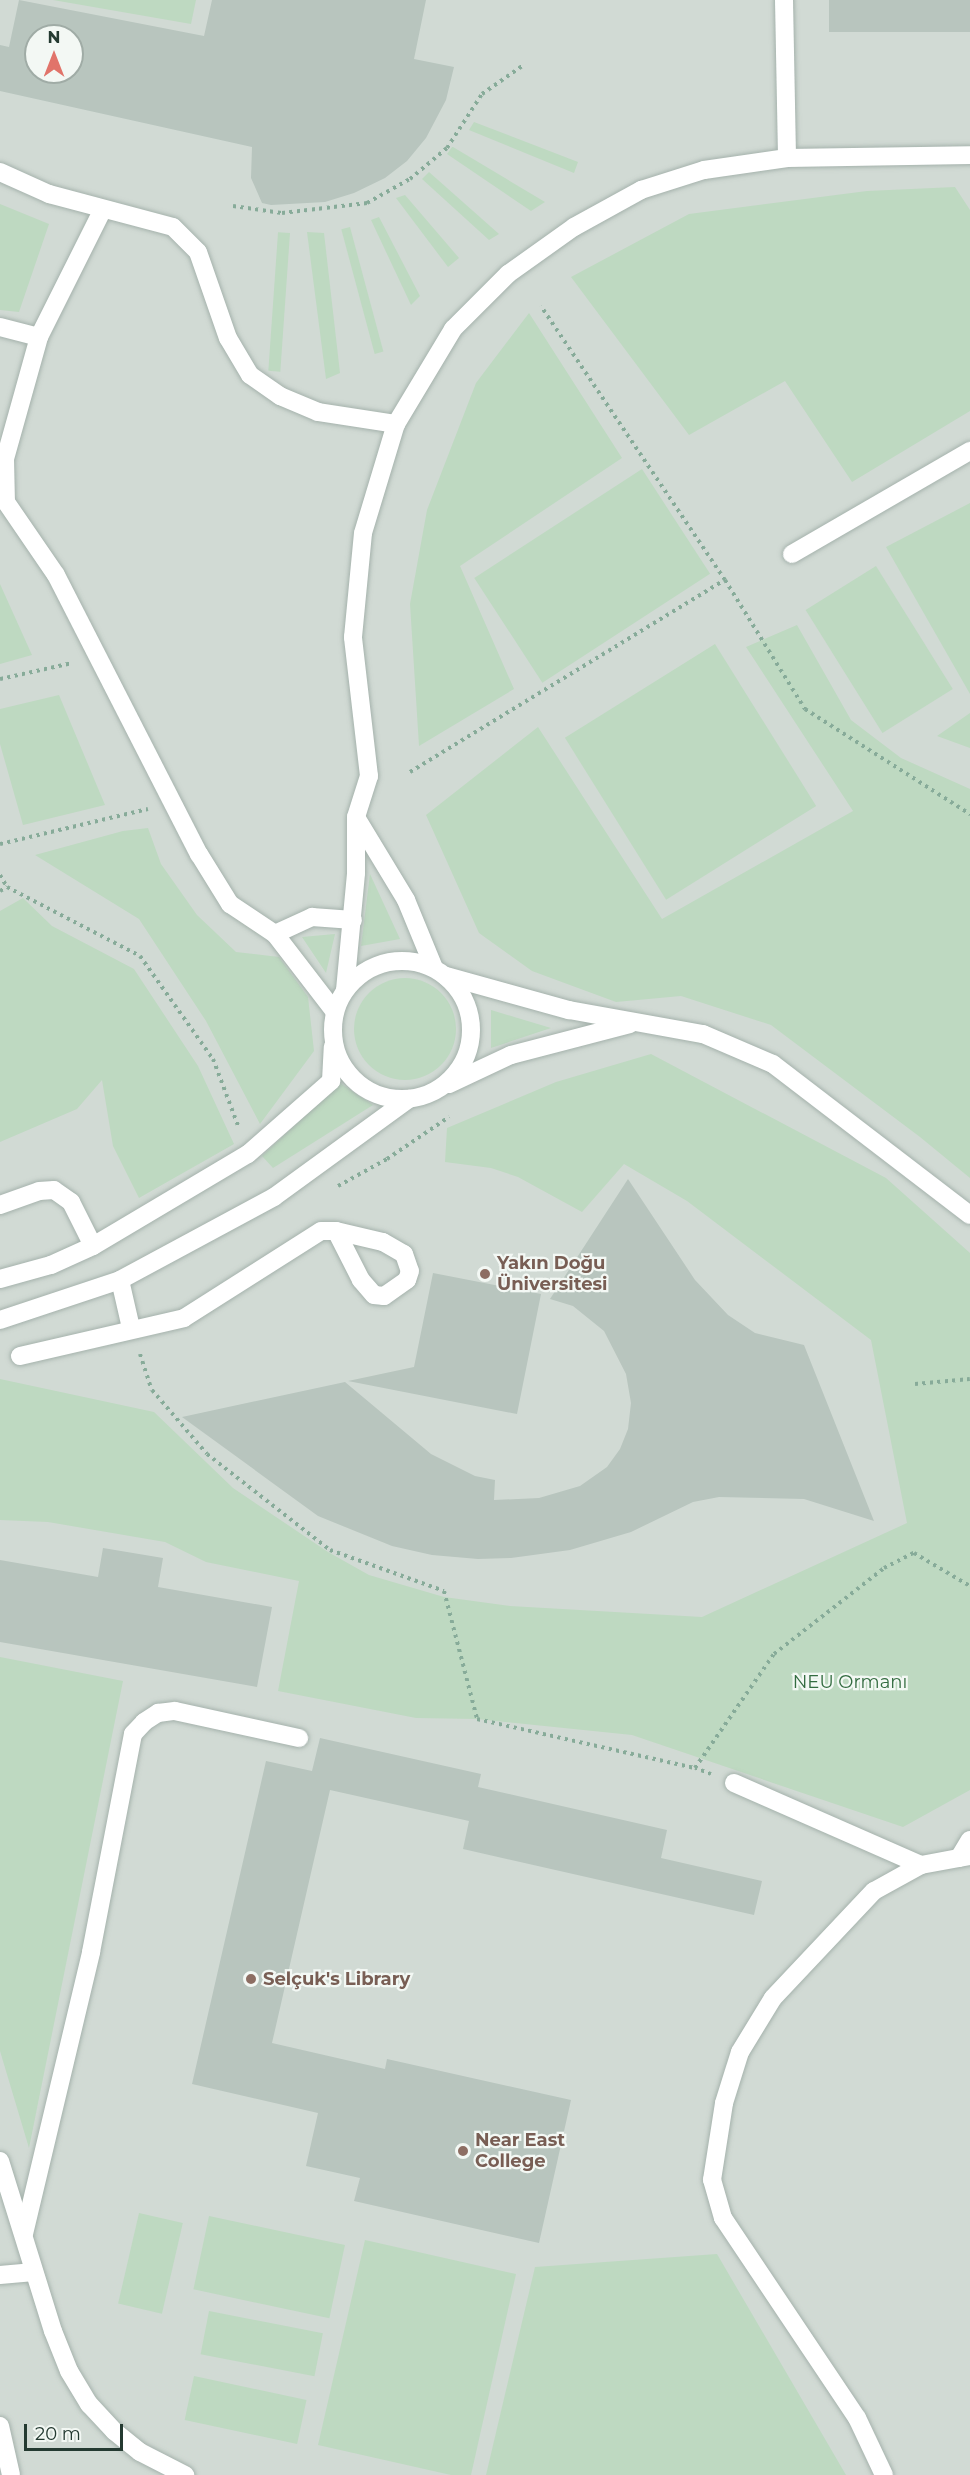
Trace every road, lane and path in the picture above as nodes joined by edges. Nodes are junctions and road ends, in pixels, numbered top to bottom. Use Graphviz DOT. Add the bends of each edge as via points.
graph roads {
  1 [pos="784,0"];
  2 [pos="525,64"];
  3 [pos="970,155"];
  4 [pos="787,158"];
  5 [pos="0,172"];
  6 [pos="233,206"];
  7 [pos="103,209"];
  8 [pos="541,306"];
  9 [pos="0,327"];
  10 [pos="39,337"];
  11 [pos="396,424"];
  12 [pos="970,451"];
  13 [pos="792,554"];
  14 [pos="725,580"];
  15 [pos="98,657"];
  16 [pos="0,679"];
  17 [pos="410,772"];
  18 [pos="173,804"];
  19 [pos="970,814"];
  20 [pos="356,817"];
  21 [pos="0,844"];
  22 [pos="0,875"];
  23 [pos="7,887"];
  24 [pos="0,891"];
  25 [pos="353,920"];
  26 [pos="275,934"];
  27 [pos="440,972"];
  28 [pos="345,990"];
  29 [pos="335,1012"];
  30 [pos="637,1022"];
  31 [pos="333,1039"];
  32 [pos="442,1087"];
  33 [pos="409,1099"];
  34 [pos="449,1117"];
  35 [pos="248,1154"];
  36 [pos="329,1192"];
  37 [pos="0,1205"];
  38 [pos="970,1215"];
  39 [pos="336,1231"];
  40 [pos="93,1246"];
  41 [pos="0,1279"];
  42 [pos="120,1280"];
  43 [pos="0,1320"];
  44 [pos="131,1328"];
  45 [pos="20,1356"];
  46 [pos="970,1379"];
  47 [pos="915,1384"];
  48 [pos="970,1586"];
  49 [pos="299,1737"];
  50 [pos="695,1768"];
  51 [pos="734,1783"];
  52 [pos="970,1840"];
  53 [pos="964,1857"];
  54 [pos="921,1865"];
  55 [pos="0,2161"];
  56 [pos="24,2234"];
  57 [pos="34,2272"];
  58 [pos="0,2275"];
  59 [pos="0,2426"];
  60 [pos="11,2475"];
  61 [pos="185,2475"];
  62 [pos="884,2475"];
  1 -- 4 [label="street"];
  2 -- 6 [label="path" via="482,94 447,148 410,179 367,203 282,213"];
  3 -- 4 [label="street"];
  4 -- 11 [label="street" via="704,170 651,187 630,194 574,227 508,274 453,329"];
  5 -- 7 [label="street" via="49,194"];
  7 -- 10 [label="street"];
  7 -- 11 [label="street" via="173,226 198,252 228,338 250,375 280,396 318,412"];
  8 -- 14 [label="path"];
  9 -- 10 [label="street"];
  10 -- 15 [label="street" via="5,459 6,502 56,574"];
  11 -- 20 [label="street" via="363,533 353,637 369,776"];
  12 -- 13 [label="street"];
  14 -- 17 [label="path"];
  14 -- 19 [label="path" via="805,710"];
  15 -- 16 [label="path"];
  15 -- 18 [label="street"];
  18 -- 21 [label="path"];
  18 -- 26 [label="street" via="230,904"];
  20 -- 25 [label="street"];
  20 -- 27 [label="street" via="406,900"];
  22 -- 23 [label="path"];
  23 -- 24 [label="path"];
  23 -- 35 [label="path" via="140,956 213,1059"];
  25 -- 26 [label="street" via="312,916"];
  25 -- 28 [label="street"];
  26 -- 29 [label="street"];
  27 -- 28 [label="street" via="416,962 396,961 359,975"];
  27 -- 30 [label="street" via="569,1010"];
  27 -- 32 [label="street" via="460,991 469,1011 472,1032 468,1053 458,1072"];
  28 -- 29 [label="street"];
  29 -- 31 [label="street"];
  30 -- 32 [label="street" via="511,1055"];
  30 -- 38 [label="street" via="703,1034 773,1064"];
  31 -- 33 [label="street" via="345,1068 367,1090 387,1098"];
  31 -- 35 [label="street" via="331,1081"];
  32 -- 33 [label="street"];
  33 -- 42 [label="street" via="274,1197"];
  34 -- 36 [label="path"];
  35 -- 40 [label="street"];
  37 -- 40 [label="street" via="39,1191 54,1190 71,1202"];
  39 -- 44 [label="street" via="321,1231 184,1318"];
  40 -- 41 [label="street"];
  42 -- 43 [label="street"];
  42 -- 44 [label="street"];
  44 -- 45 [label="street"];
  44 -- 50 [label="path" via="152,1390 207,1454 330,1550 444,1590 477,1719"];
  46 -- 47 [label="path"];
  48 -- 50 [label="path" via="914,1553 884,1568 774,1654"];
  49 -- 56 [label="street" via="175,1711 158,1713 133,1734 91,1952"];
  50 -- 51 [label="path"];
  51 -- 54 [label="street"];
  52 -- 53 [label="street"];
  53 -- 54 [label="street"];
  54 -- 62 [label="street" via="874,1891 773,1998 740,2052 724,2103 712,2180 723,2218 857,2418"];
  55 -- 56 [label="street"];
  56 -- 57 [label="street"];
  57 -- 58 [label="street"];
  57 -- 61 [label="street" via="69,2371 89,2404 140,2452"];
  59 -- 60 [label="street"];
}
